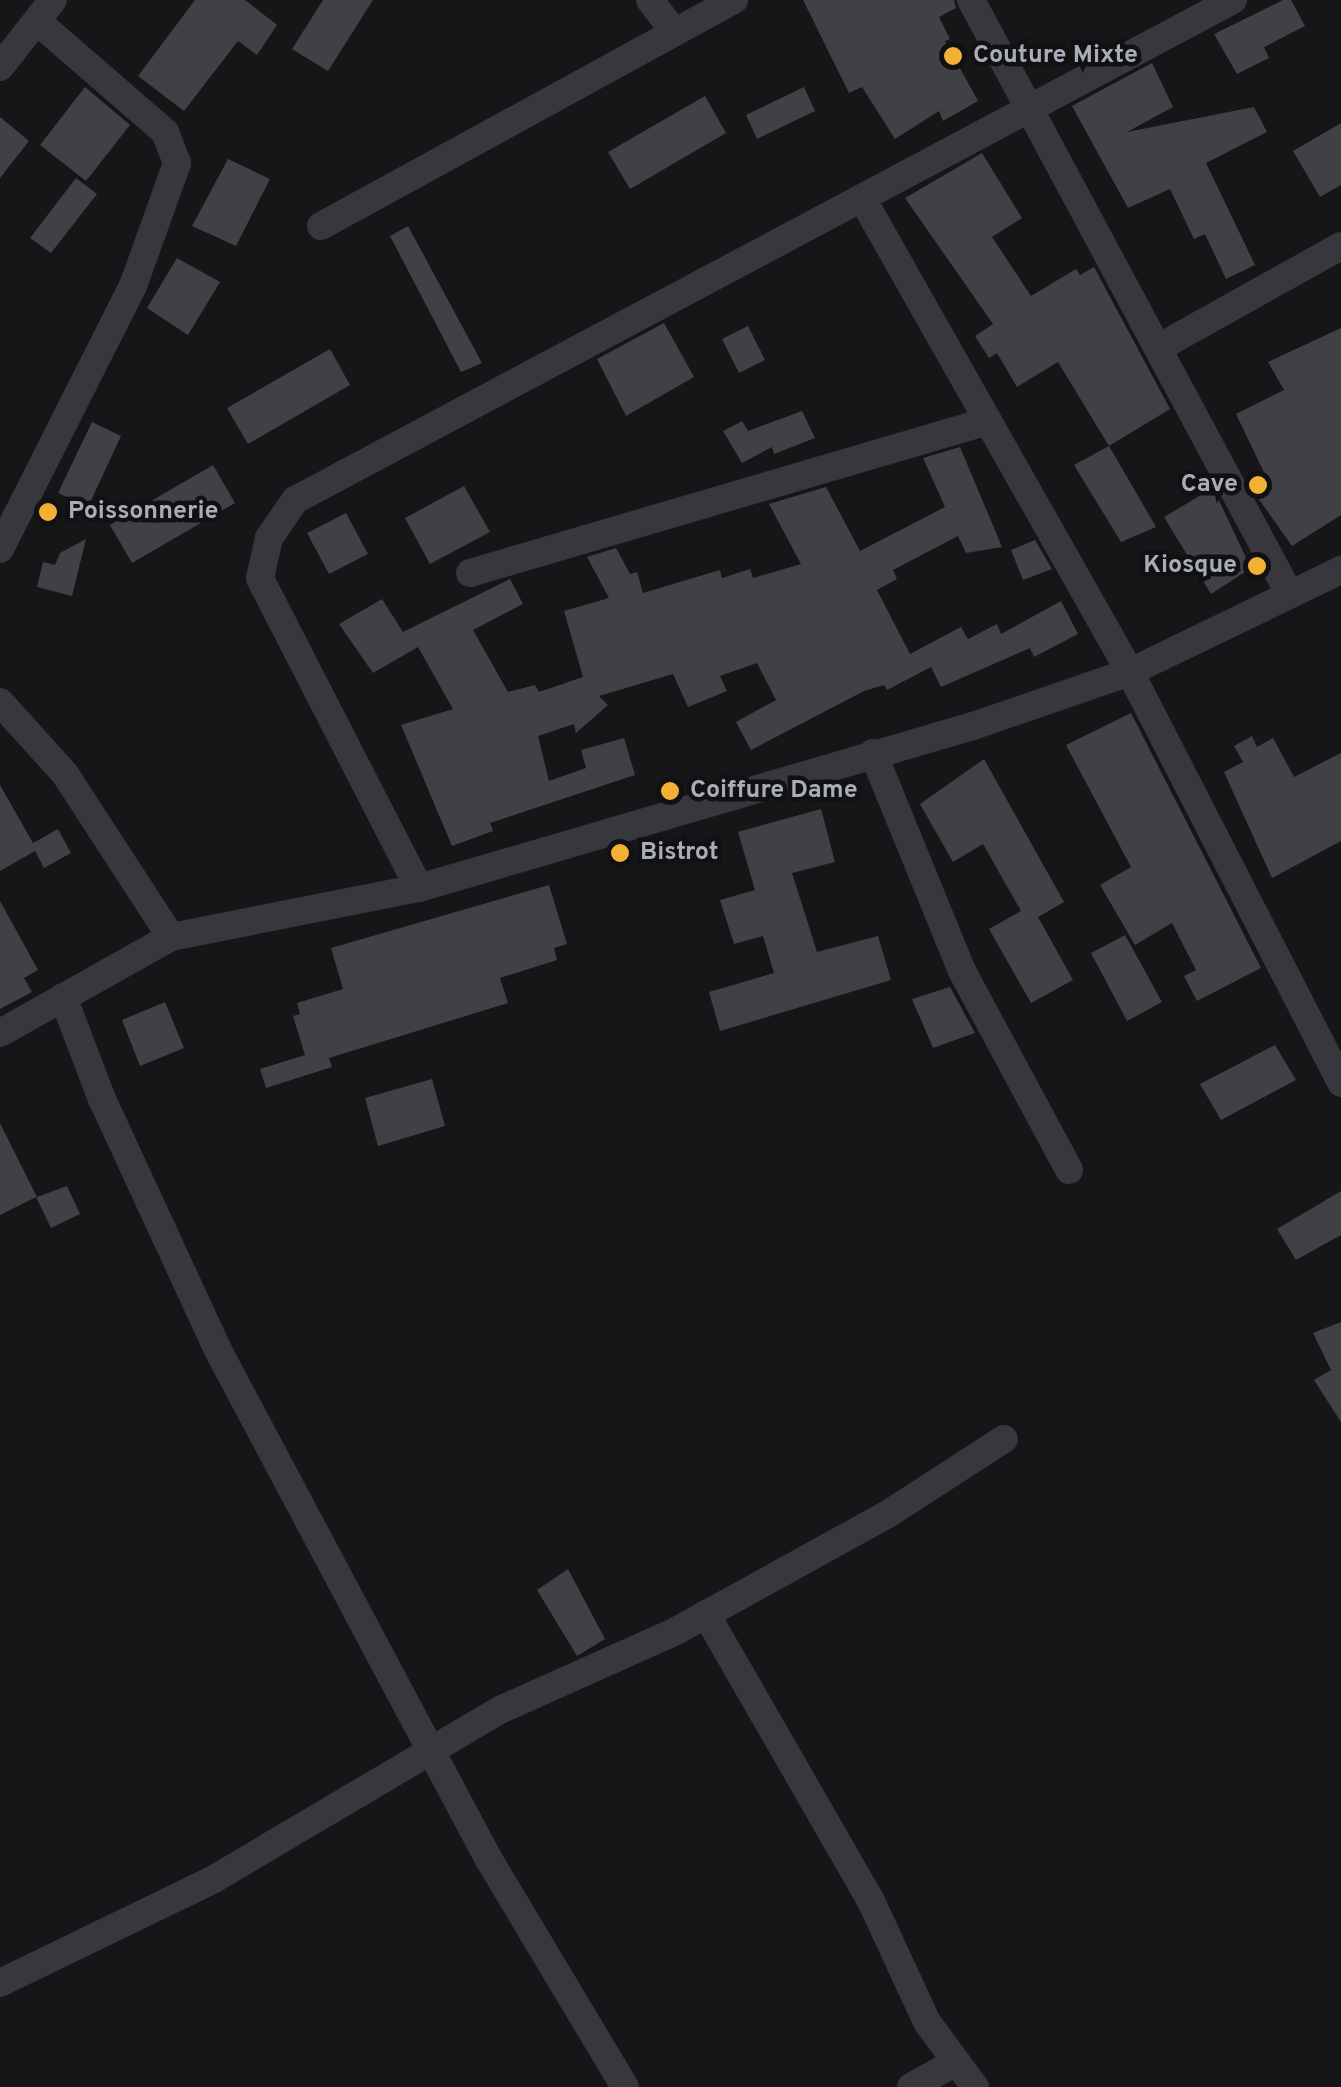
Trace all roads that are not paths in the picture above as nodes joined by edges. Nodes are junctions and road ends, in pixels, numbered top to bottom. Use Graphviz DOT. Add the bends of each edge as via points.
graph roads {
  1 [pos="650,0"];
  2 [pos="734,0"];
  3 [pos="972,0"];
  4 [pos="1234,0"];
  5 [pos="45,10"];
  6 [pos="674,32"];
  7 [pos="0,66"];
  8 [pos="1027,110"];
  9 [pos="862,198"];
  10 [pos="321,226"];
  11 [pos="1341,246"];
  12 [pos="1160,346"];
  13 [pos="988,421"];
  14 [pos="0,549"];
  15 [pos="1341,570"];
  16 [pos="470,573"];
  17 [pos="1290,593"];
  18 [pos="1130,672"];
  19 [pos="0,702"];
  20 [pos="872,752"];
  21 [pos="418,888"];
  22 [pos="171,937"];
  23 [pos="63,997"];
  24 [pos="0,1033"];
  25 [pos="1341,1083"];
  26 [pos="1068,1170"];
  27 [pos="1004,1439"];
  28 [pos="706,1614"];
  29 [pos="431,1751"];
  30 [pos="0,1983"];
  31 [pos="956,2062"];
  32 [pos="624,2087"];
  33 [pos="911,2087"];
  34 [pos="975,2087"];
  1 -- 6 [label="street"];
  2 -- 6 [label="street"];
  3 -- 8 [label="street"];
  4 -- 8 [label="street"];
  5 -- 7 [label="street"];
  5 -- 14 [label="street" via="165,132 177,163 133,286"];
  6 -- 10 [label="street"];
  8 -- 9 [label="street"];
  8 -- 12 [label="street"];
  9 -- 13 [label="street"];
  9 -- 21 [label="street" via="295,500 269,538 260,578"];
  11 -- 12 [label="street"];
  12 -- 17 [label="street"];
  13 -- 16 [label="street"];
  13 -- 18 [label="street"];
  15 -- 17 [label="street"];
  17 -- 18 [label="street"];
  18 -- 20 [label="street"];
  18 -- 25 [label="street"];
  19 -- 22 [label="street" via="65,774"];
  20 -- 21 [label="street"];
  20 -- 26 [label="street" via="962,971"];
  21 -- 22 [label="street"];
  22 -- 23 [label="street"];
  23 -- 24 [label="street"];
  23 -- 29 [label="street" via="102,1099 220,1354"];
  27 -- 28 [label="street" via="888,1514"];
  28 -- 29 [label="street" via="502,1709"];
  28 -- 31 [label="street" via="871,1901 927,2022"];
  29 -- 30 [label="street" via="214,1879"];
  29 -- 32 [label="street"];
  31 -- 33 [label="street"];
  31 -- 34 [label="street"];
}
